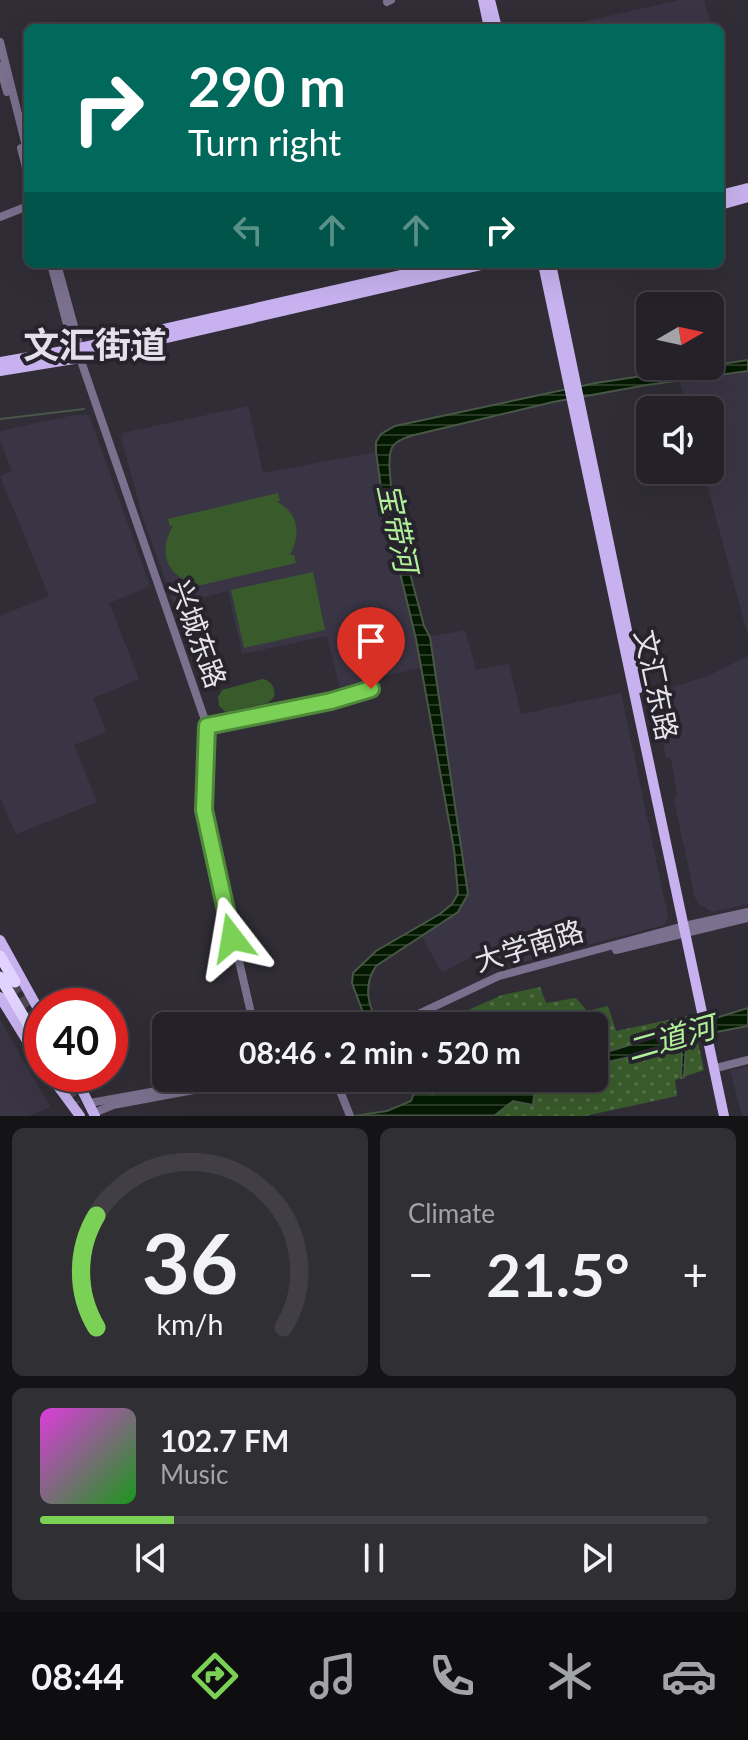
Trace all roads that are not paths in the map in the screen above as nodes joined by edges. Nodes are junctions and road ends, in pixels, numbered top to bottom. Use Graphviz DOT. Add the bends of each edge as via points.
graph roads {
  1 [pos="483,0"];
  2 [pos="490,0"];
  3 [pos="488,24"];
  4 [pos="496,24"];
  5 [pos="0,42"];
  6 [pos="0,66"];
  7 [pos="24,138"];
  8 [pos="24,159"];
  9 [pos="748,188"];
  10 [pos="724,194"];
  11 [pos="748,197"];
  12 [pos="724,204"];
  13 [pos="24,208"];
  14 [pos="0,217"];
  15 [pos="52,268"];
  16 [pos="58,268"];
  17 [pos="433,268"];
  18 [pos="467,268"];
  19 [pos="544,268"];
  20 [pos="552,268"];
  21 [pos="77,352"];
  22 [pos="0,362"];
  23 [pos="569,370"];
  24 [pos="0,371"];
  25 [pos="371,689"];
  26 [pos="207,726"];
  27 [pos="748,912"];
  28 [pos="748,918"];
  29 [pos="688,929"];
  30 [pos="0,940"];
  31 [pos="0,956"];
  32 [pos="0,978"];
  33 [pos="15,982"];
  34 [pos="27,988"];
  35 [pos="0,997"];
  36 [pos="251,1012"];
  37 [pos="423,1012"];
  38 [pos="433,1012"];
  39 [pos="24,1018"];
  40 [pos="24,1036"];
  41 [pos="711,1037"];
  42 [pos="748,1060"];
  43 [pos="720,1067"];
  44 [pos="65,1092"];
  45 [pos="79,1092"];
  46 [pos="171,1092"];
  47 [pos="183,1092"];
  48 [pos="341,1092"];
  49 [pos="84,1113"];
  50 [pos="350,1115"];
  51 [pos="724,1116"];
  52 [pos="730,1116"];
  1 -- 3 [label="main road"];
  2 -- 4 [label="main road"];
  5 -- 7 [label="street"];
  6 -- 8 [label="street"];
  9 -- 10 [label="main road"];
  11 -- 12 [label="main road"];
  13 -- 14 [label="street"];
  15 -- 21 [label="street, 兴城东路"];
  16 -- 21 [label="street, 兴城东路"];
  17 -- 21 [label="main road"];
  18 -- 21 [label="main road"];
  19 -- 23 [label="main road, 文汇东路"];
  20 -- 23 [label="main road, 文汇东路"];
  21 -- 22 [label="main road"];
  21 -- 24 [label="main road"];
  21 -- 26 [label="street, 兴城东路"];
  23 -- 29 [label="main road, 文汇东路"];
  25 -- 26 [label="street"];
  26 -- 36 [label="street, 兴城东路" via="204,810"];
  27 -- 29 [label="street"];
  28 -- 29 [label="street"];
  29 -- 37 [label="street, 大学南路" via="499,976"];
  29 -- 38 [label="street, 大学南路" via="500,980"];
  29 -- 41 [label="main road, 文汇东路"];
  30 -- 34 [label="main road"];
  31 -- 33 [label="highway"];
  32 -- 39 [label="highway"];
  35 -- 40 [label="main road"];
  41 -- 43 [label="main road, 文汇东路"];
  41 -- 51 [label="main road, 文汇东路"];
  42 -- 43 [label="street"];
  43 -- 52 [label="main road, 文汇东路"];
  44 -- 49 [label="main road"];
  45 -- 49 [label="main road"];
  46 -- 49 [label="street"];
  47 -- 49 [label="street"];
  48 -- 50 [label="street"];
}
